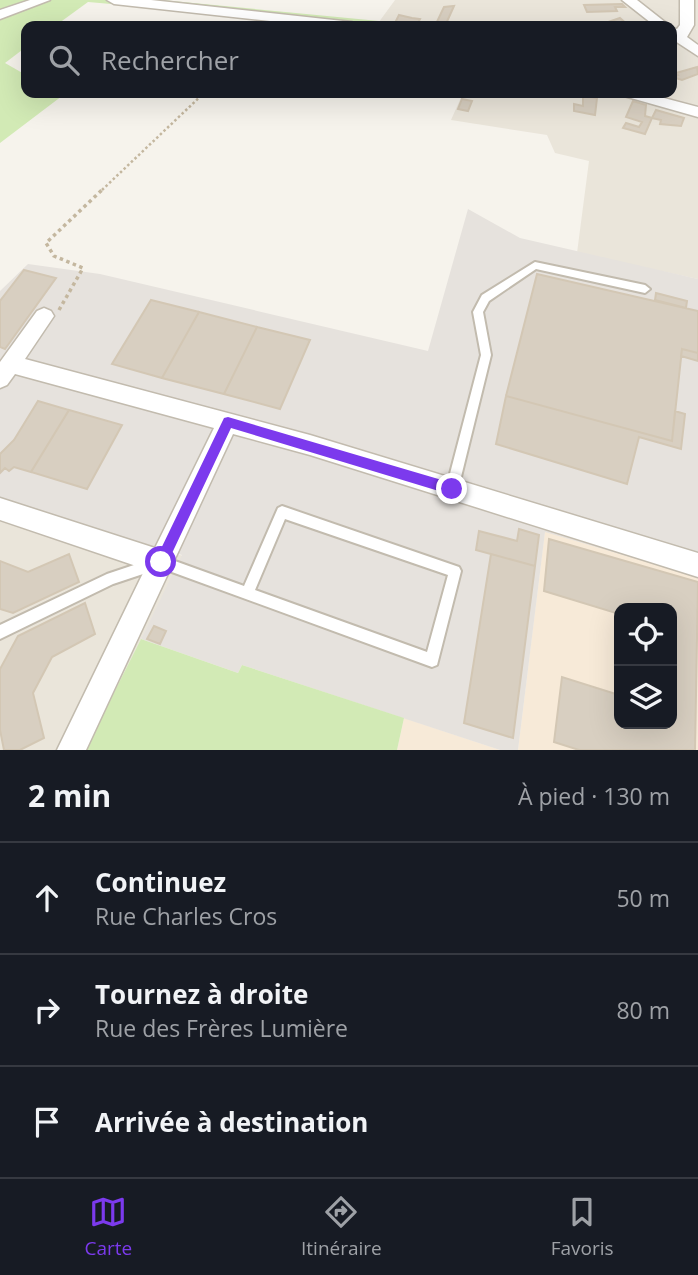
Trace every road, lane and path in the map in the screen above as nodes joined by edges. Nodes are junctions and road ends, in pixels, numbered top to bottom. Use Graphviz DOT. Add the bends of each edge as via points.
graph roads {
  1 [pos="43,0"];
  2 [pos="114,0"];
  3 [pos="629,0"];
  4 [pos="687,0"];
  5 [pos="0,15"];
  6 [pos="306,21"];
  7 [pos="656,21"];
  8 [pos="677,33"];
  9 [pos="677,36"];
  10 [pos="698,52"];
  11 [pos="199,98"];
  12 [pos="647,98"];
  13 [pos="698,112"];
  14 [pos="83,268"];
  15 [pos="645,289"];
  16 [pos="44,316"];
  17 [pos="5,372"];
  18 [pos="228,422"];
  19 [pos="452,489"];
  20 [pos="0,509"];
  21 [pos="161,562"];
  22 [pos="698,565"];
  23 [pos="247,593"];
  24 [pos="0,632"];
  25 [pos="71,750"];
  1 -- 5 [label="street"];
  2 -- 6 [label="street"];
  3 -- 7 [label="street"];
  4 -- 8 [label="street" via="687,25"];
  9 -- 10 [label="street"];
  11 -- 14 [label="path" via="46,243 54,256"];
  12 -- 13 [label="street"];
  15 -- 19 [label="lane" via="535,265 485,298 478,312 486,355"];
  16 -- 17 [label="street"];
  17 -- 18 [label="street"];
  18 -- 19 [label="street"];
  18 -- 21 [label="street"];
  19 -- 22 [label="street"];
  20 -- 21 [label="street"];
  21 -- 23 [label="lane"];
  21 -- 24 [label="lane" via="111,578"];
  21 -- 25 [label="street"];
  23 -- 23 [label="lane" via="432,660 456,571 282,512"];
}
